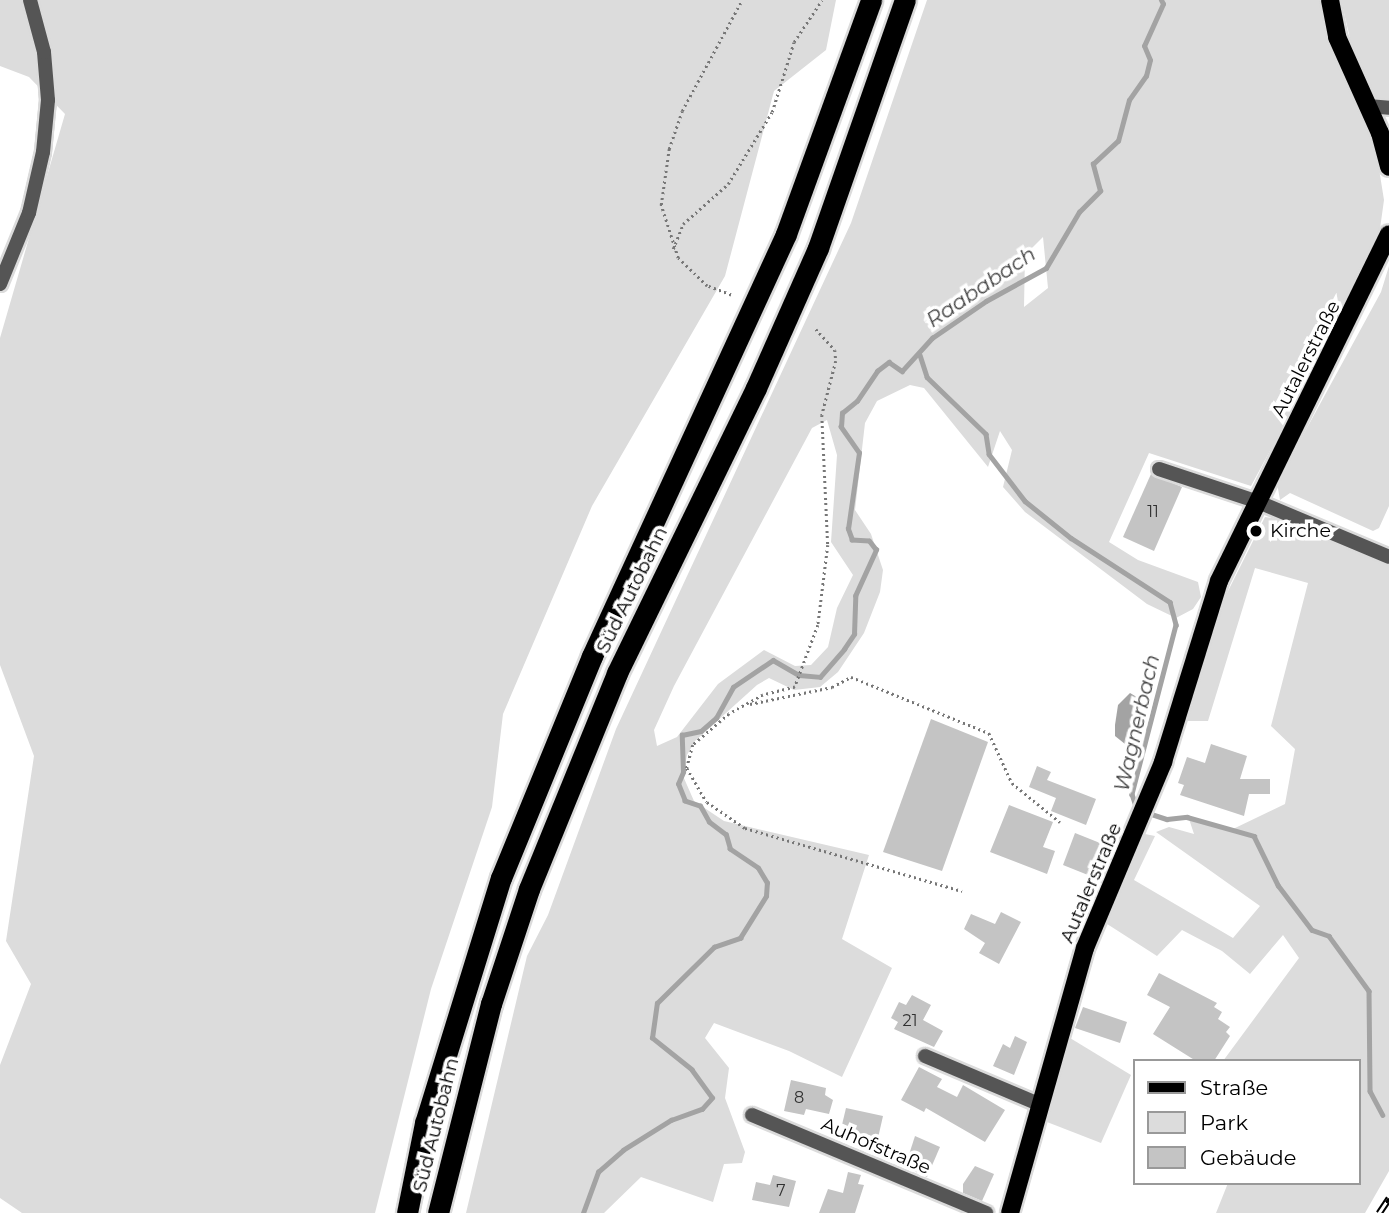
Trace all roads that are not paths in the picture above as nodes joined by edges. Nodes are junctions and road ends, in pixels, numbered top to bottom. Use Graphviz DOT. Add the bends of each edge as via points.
graph roads {
  1 [pos="30,0"];
  2 [pos="871,0"];
  3 [pos="905,0"];
  4 [pos="1330,0"];
  5 [pos="1368,106"];
  6 [pos="1389,108"];
  7 [pos="1389,167"];
  8 [pos="1389,234"];
  9 [pos="0,284"];
  10 [pos="1159,470"];
  11 [pos="1256,501"];
  12 [pos="1389,557"];
  13 [pos="925,1056"];
  14 [pos="1041,1105"];
  15 [pos="752,1115"];
  16 [pos="407,1213"];
  17 [pos="438,1213"];
  18 [pos="986,1213"];
  19 [pos="1010,1213"];
  1 -- 9 [label="street" via="44,52 48,100 43,152 29,213"];
  2 -- 16 [label="highway, Süd Autobahn" via="786,234 592,656 501,878 425,1122"];
  3 -- 17 [label="highway, Süd Autobahn" via="818,248 756,388 617,673 529,889 480,1042"];
  4 -- 5 [label="main road" via="1337,37"];
  5 -- 6 [label="street"];
  5 -- 7 [label="main road"];
  8 -- 11 [label="main road, Autalerstraße"];
  10 -- 11 [label="street"];
  11 -- 12 [label="street"];
  11 -- 14 [label="main road, Autalerstraße" via="1219,581 1149,800 1085,948"];
  13 -- 14 [label="street"];
  14 -- 19 [label="main road, Autalerstraße"];
  15 -- 18 [label="street, Auhofstraße"];
}
